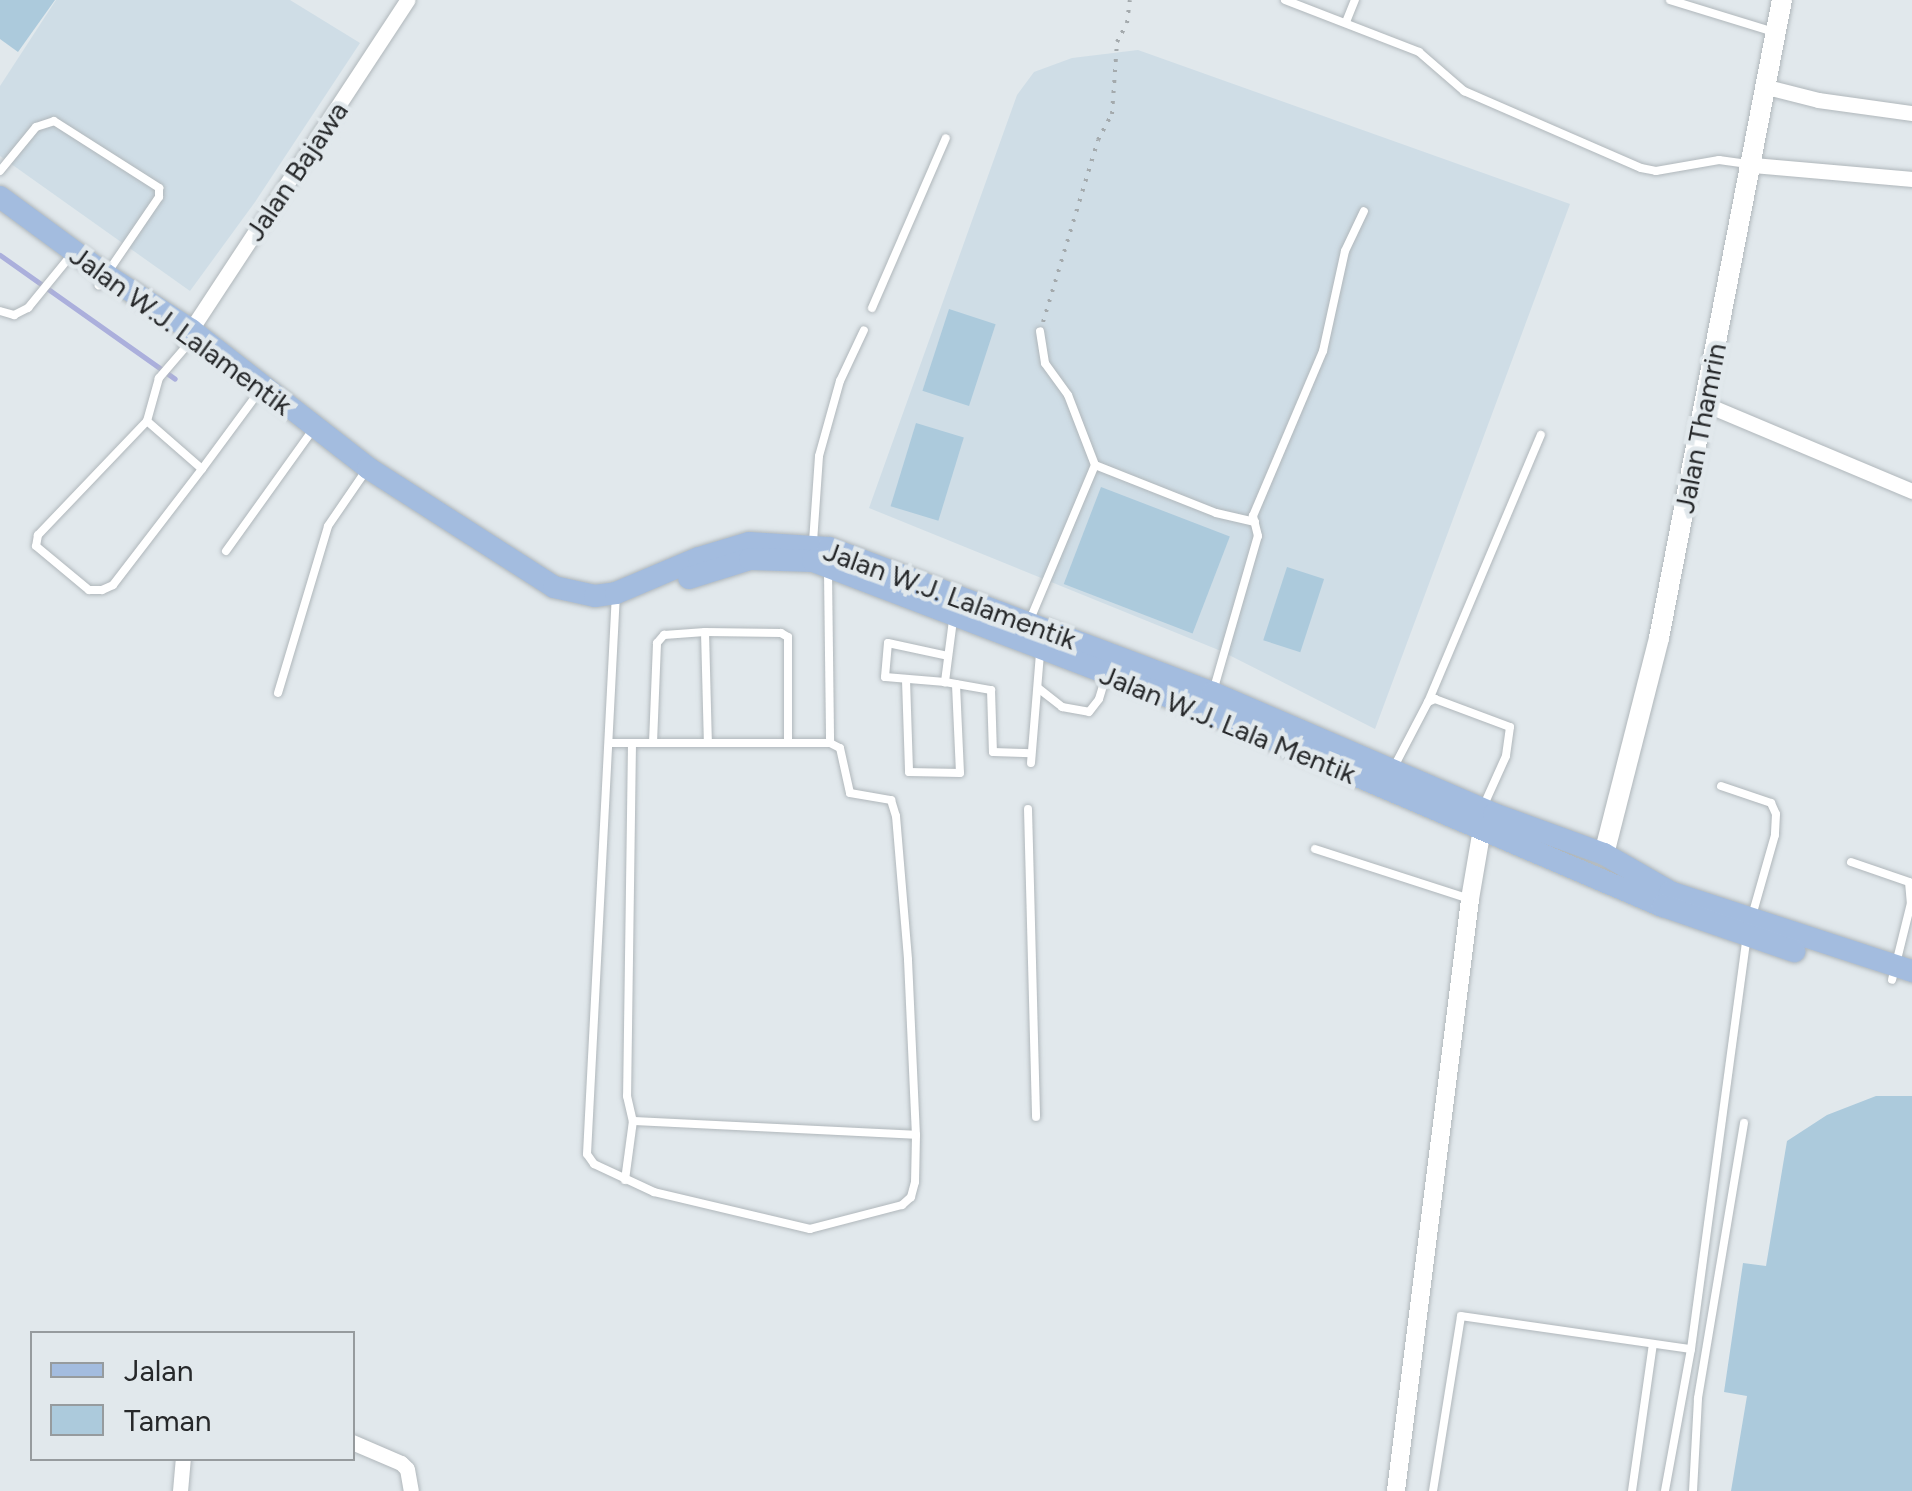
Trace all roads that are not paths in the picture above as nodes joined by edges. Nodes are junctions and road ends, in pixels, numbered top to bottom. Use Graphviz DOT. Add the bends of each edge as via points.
graph roads {
  1 [pos="407,0"];
  2 [pos="1285,0"];
  3 [pos="1355,0"];
  4 [pos="1670,0"];
  5 [pos="1782,0"];
  6 [pos="1346,22"];
  7 [pos="1776,33"];
  8 [pos="1767,87"];
  9 [pos="1912,113"];
  10 [pos="946,138"];
  11 [pos="1753,165"];
  12 [pos="0,171"];
  13 [pos="1912,180"];
  14 [pos="0,197"];
  15 [pos="1364,211"];
  16 [pos="0,213"];
  17 [pos="65,263"];
  18 [pos="102,280"];
  19 [pos="872,308"];
  20 [pos="0,312"];
  21 [pos="864,330"];
  22 [pos="1040,331"];
  23 [pos="190,337"];
  24 [pos="258,394"];
  25 [pos="1704,404"];
  26 [pos="147,420"];
  27 [pos="311,433"];
  28 [pos="1541,435"];
  29 [pos="1096,464"];
  30 [pos="202,469"];
  31 [pos="364,473"];
  32 [pos="1912,492"];
  33 [pos="1257,522"];
  34 [pos="226,551"];
  35 [pos="821,555"];
  36 [pos="616,601"];
  37 [pos="954,614"];
  38 [pos="705,632"];
  39 [pos="1035,636"];
  40 [pos="948,656"];
  41 [pos="1106,674"];
  42 [pos="906,680"];
  43 [pos="945,682"];
  44 [pos="956,684"];
  45 [pos="1037,687"];
  46 [pos="278,693"];
  47 [pos="1209,702"];
  48 [pos="1428,702"];
  49 [pos="632,743"];
  50 [pos="653,743"];
  51 [pos="708,743"];
  52 [pos="788,743"];
  53 [pos="830,743"];
  54 [pos="610,744"];
  55 [pos="1388,779"];
  56 [pos="1721,786"];
  57 [pos="1028,809"];
  58 [pos="1486,817"];
  59 [pos="1315,850"];
  60 [pos="1851,862"];
  61 [pos="1600,864"];
  62 [pos="1470,899"];
  63 [pos="1749,929"];
  64 [pos="1905,977"];
  65 [pos="1036,1117"];
  66 [pos="634,1122"];
  67 [pos="1744,1122"];
  68 [pos="916,1135"];
  69 [pos="625,1180"];
  70 [pos="1712,1196"];
  71 [pos="1731,1200"];
  72 [pos="1653,1344"];
  73 [pos="1691,1349"];
  74 [pos="355,1443"];
  75 [pos="183,1461"];
  76 [pos="180,1491"];
  77 [pos="410,1491"];
  78 [pos="1396,1491"];
  79 [pos="1433,1491"];
  80 [pos="1632,1491"];
  81 [pos="1665,1491"];
  82 [pos="1693,1491"];
  1 -- 23 [label="street, Jalan Bajawa"];
  2 -- 6 [label="lane"];
  3 -- 6 [label="lane"];
  4 -- 7 [label="lane"];
  5 -- 7 [label="main road, Jalan Thamrin"];
  6 -- 11 [label="lane" via="1419,52 1464,91 1640,168 1719,160"];
  7 -- 8 [label="main road, Jalan Thamrin"];
  8 -- 9 [label="street"];
  8 -- 11 [label="main road, Jalan Thamrin"];
  10 -- 19 [label="lane"];
  11 -- 13 [label="street"];
  11 -- 25 [label="main road, Jalan Thamrin"];
  12 -- 18 [label="lane" via="36,126 54,122 160,188"];
  14 -- 17 [label="main road, Jalan W.J. Lalamentik"];
  15 -- 33 [label="lane" via="1346,251 1323,351 1253,516"];
  16 -- 17 [label="main road"];
  17 -- 18 [label="main road, Jalan W.J. Lalamentik"];
  17 -- 20 [label="lane" via="40,296 14,315"];
  18 -- 23 [label="main road, Jalan W.J. Lalamentik"];
  21 -- 35 [label="lane" via="840,381 820,456"];
  22 -- 29 [label="lane" via="1044,363 1068,395"];
  23 -- 24 [label="main road, Jalan W.J. Lalamentik"];
  23 -- 26 [label="lane" via="159,378"];
  24 -- 27 [label="main road, Jalan W.J. Lalamentik"];
  24 -- 30 [label="lane"];
  25 -- 32 [label="street"];
  25 -- 61 [label="main road, Jalan Thamrin" via="1659,638"];
  26 -- 30 [label="lane"];
  26 -- 30 [label="lane" via="38,534 36,546 89,590 102,590"];
  27 -- 31 [label="main road, Jalan W.J. Lalamentik"];
  27 -- 34 [label="lane"];
  28 -- 48 [label="lane"];
  29 -- 33 [label="lane" via="1216,513"];
  29 -- 39 [label="lane"];
  31 -- 36 [label="main road, Jalan W.J. Lalamentik" via="533,576 573,594"];
  31 -- 46 [label="lane" via="328,526"];
  33 -- 47 [label="lane"];
  35 -- 36 [label="main road, Jalan W.J. Lala Mentik" via="750,559"];
  35 -- 37 [label="main road, Jalan W.J. Lala Mentik"];
  35 -- 39 [label="main road, Jalan W.J. Lalamentik"];
  35 -- 53 [label="lane"];
  36 -- 54 [label="lane"];
  37 -- 39 [label="main road, Jalan W.J. Lala Mentik"];
  37 -- 40 [label="lane"];
  38 -- 50 [label="lane" via="664,635 657,643"];
  38 -- 51 [label="lane"];
  38 -- 52 [label="lane" via="788,637"];
  39 -- 41 [label="main road, Jalan W.J. Lala Mentik"];
  39 -- 45 [label="lane"];
  39 -- 47 [label="main road, Jalan W.J. Lalamentik"];
  40 -- 42 [label="lane" via="888,643 886,677"];
  40 -- 43 [label="lane"];
  41 -- 45 [label="lane" via="1089,712 1062,707"];
  41 -- 47 [label="main road, Jalan W.J. Lala Mentik"];
  42 -- 43 [label="lane"];
  42 -- 44 [label="lane" via="909,772 960,773"];
  43 -- 44 [label="lane"];
  44 -- 45 [label="lane" via="991,690 992,752 1031,758"];
  47 -- 55 [label="main road, Jalan W.J. Lala Mentik"];
  48 -- 55 [label="lane"];
  48 -- 58 [label="lane" via="1448,702 1512,730"];
  49 -- 50 [label="lane"];
  49 -- 54 [label="lane"];
  49 -- 66 [label="lane" via="628,1096"];
  50 -- 51 [label="lane"];
  51 -- 52 [label="lane"];
  52 -- 53 [label="lane"];
  53 -- 68 [label="lane" via="840,748 850,793 890,800 896,816"];
  54 -- 69 [label="lane" via="587,1142 594,1164"];
  55 -- 58 [label="main road, Jalan W.J. Lala Mentik"];
  56 -- 63 [label="lane" via="1770,803 1776,814"];
  57 -- 65 [label="lane"];
  58 -- 61 [label="main road, Jalan W.J. Lala Mentik"];
  58 -- 62 [label="street"];
  59 -- 62 [label="lane"];
  60 -- 64 [label="lane" via="1909,882"];
  61 -- 63 [label="main road, Jalan W.J. Lala Mentik"];
  62 -- 78 [label="street"];
  63 -- 64 [label="main road, Jalan W.J. Lala Mentik"];
  63 -- 70 [label="lane"];
  66 -- 68 [label="lane"];
  66 -- 69 [label="lane"];
  67 -- 71 [label="lane"];
  68 -- 69 [label="lane" via="910,1196 902,1205 830,1226 810,1229 745,1215"];
  70 -- 71 [label="lane"];
  70 -- 73 [label="lane"];
  71 -- 82 [label="lane" via="1698,1398"];
  72 -- 73 [label="lane"];
  72 -- 79 [label="lane" via="1461,1316"];
  72 -- 80 [label="lane"];
  73 -- 81 [label="lane"];
  74 -- 77 [label="street" via="401,1463"];
  75 -- 76 [label="street"];
}
